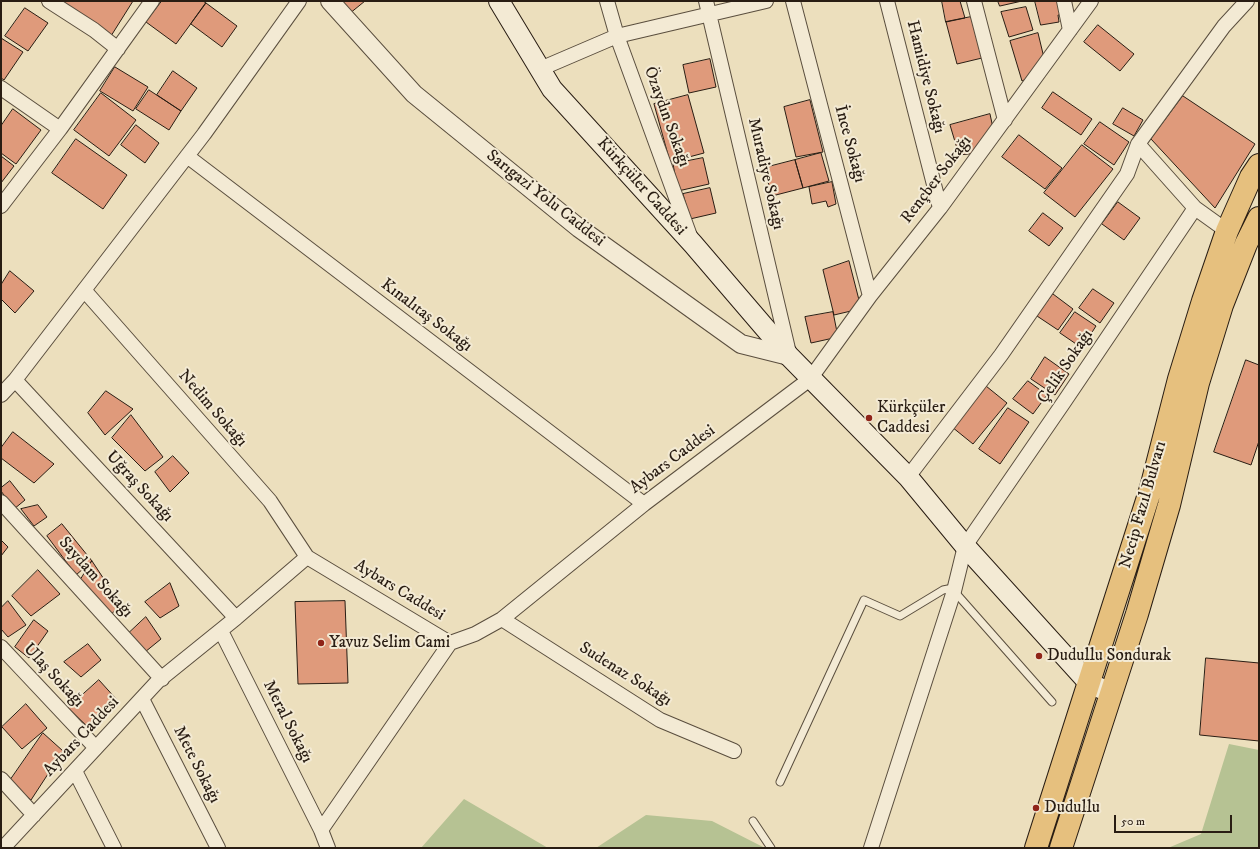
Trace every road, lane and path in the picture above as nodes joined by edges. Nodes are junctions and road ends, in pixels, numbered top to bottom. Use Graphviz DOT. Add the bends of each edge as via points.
graph roads {
  1 [pos="49,1"];
  2 [pos="152,1"];
  3 [pos="299,1"];
  4 [pos="330,1"];
  5 [pos="499,1"];
  6 [pos="607,1"];
  7 [pos="766,1"];
  8 [pos="793,1"];
  9 [pos="887,1"];
  10 [pos="974,1"];
  11 [pos="1064,1"];
  12 [pos="1091,1"];
  13 [pos="1247,1"];
  14 [pos="708,7"];
  15 [pos="1070,30"];
  16 [pos="617,36"];
  17 [pos="118,49"];
  18 [pos="540,69"];
  19 [pos="1,88"];
  20 [pos="1005,120"];
  21 [pos="60,128"];
  22 [pos="1138,144"];
  23 [pos="187,156"];
  24 [pos="1259,165"];
  25 [pos="3,198"];
  26 [pos="940,208"];
  27 [pos="1195,208"];
  28 [pos="1259,218"];
  29 [pos="1227,231"];
  30 [pos="693,244"];
  31 [pos="84,290"];
  32 [pos="870,296"];
  33 [pos="789,356"];
  34 [pos="810,379"];
  35 [pos="15,380"];
  36 [pos="1,396"];
  37 [pos="908,478"];
  38 [pos="1,502"];
  39 [pos="644,504"];
  40 [pos="965,546"];
  41 [pos="307,556"];
  42 [pos="954,591"];
  43 [pos="236,618"];
  44 [pos="502,619"];
  45 [pos="221,631"];
  46 [pos="450,643"];
  47 [pos="1,646"];
  48 [pos="162,679"];
  49 [pos="1089,683"];
  50 [pos="1111,693"];
  51 [pos="142,699"];
  52 [pos="1052,702"];
  53 [pos="96,748"];
  54 [pos="734,751"];
  55 [pos="75,771"];
  56 [pos="1,779"];
  57 [pos="780,782"];
  58 [pos="34,815"];
  59 [pos="753,821"];
  60 [pos="321,830"];
  61 [pos="3,848"];
  62 [pos="114,848"];
  63 [pos="218,848"];
  64 [pos="328,848"];
  65 [pos="771,848"];
  66 [pos="871,848"];
  67 [pos="1036,848"];
  68 [pos="1061,848"];
  1 -- 17 [label="street"];
  2 -- 17 [label="street"];
  3 -- 23 [label="street"];
  4 -- 33 [label="street, Sarıgazi Yolu Caddesi" via="414,94 579,228 741,344"];
  5 -- 18 [label="main road, Kürkçüler Caddesi"];
  6 -- 16 [label="street, Özaydın Sokağı"];
  7 -- 14 [label="street"];
  8 -- 32 [label="street, İnce Sokağı"];
  9 -- 26 [label="street, Hamidiye Sokağı"];
  10 -- 20 [label="street"];
  11 -- 15 [label="street"];
  12 -- 15 [label="street, Rençber Sokağı"];
  13 -- 22 [label="street" via="1224,26"];
  14 -- 16 [label="street"];
  14 -- 33 [label="street, Muradiye Sokağı"];
  15 -- 20 [label="street, Rençber Sokağı"];
  16 -- 18 [label="street"];
  16 -- 30 [label="street, Özaydın Sokağı"];
  17 -- 21 [label="street"];
  18 -- 30 [label="main road, Kürkçüler Caddesi" via="552,89"];
  19 -- 21 [label="street"];
  20 -- 26 [label="street, Rençber Sokağı"];
  21 -- 25 [label="street"];
  22 -- 27 [label="street"];
  22 -- 37 [label="street" via="1127,174 1001,354"];
  23 -- 31 [label="street"];
  23 -- 39 [label="street, Kınalıtaş Sokağı"];
  24 -- 29 [label="main road, Necip Fazıl Bulvarı"];
  26 -- 32 [label="street, Rençber Sokağı"];
  27 -- 29 [label="street"];
  27 -- 40 [label="street, Çelik Sokağı"];
  28 -- 50 [label="main road, Necip Fazıl Bulvarı" via="1222,305 1198,383 1169,505"];
  29 -- 49 [label="main road, Necip Fazıl Bulvarı" via="1179,379 1151,488"];
  30 -- 33 [label="main road, Kürkçüler Caddesi"];
  31 -- 35 [label="street"];
  31 -- 41 [label="street, Nedim Sokağı" via="270,502"];
  32 -- 34 [label="street, Rençber Sokağı"];
  33 -- 34 [label="main road, Kürkçüler Caddesi"];
  34 -- 37 [label="main road, Kürkçüler Caddesi"];
  34 -- 39 [label="street, Aybars Caddesi"];
  35 -- 36 [label="street"];
  35 -- 43 [label="street, Uğraş Sokağı"];
  37 -- 40 [label="main road, Kürkçüler Caddesi"];
  38 -- 48 [label="street, Saydam Sokağı"];
  39 -- 44 [label="street, Aybars Caddesi"];
  40 -- 42 [label="street"];
  40 -- 49 [label="main road, Kürkçüler Caddesi"];
  41 -- 43 [label="street, Aybars Caddesi"];
  41 -- 46 [label="street, Aybars Caddesi"];
  42 -- 52 [label="lane"];
  42 -- 57 [label="lane" via="943,590 900,616 864,600"];
  42 -- 66 [label="street"];
  43 -- 45 [label="street, Aybars Caddesi"];
  44 -- 46 [label="street, Aybars Caddesi" via="475,634"];
  44 -- 54 [label="street, Sudenaz Sokağı" via="660,720"];
  45 -- 48 [label="street, Aybars Caddesi"];
  45 -- 60 [label="street, Meral Sokağı"];
  46 -- 60 [label="street"];
  47 -- 53 [label="street, Ulaş Sokağı"];
  48 -- 51 [label="street, Aybars Caddesi"];
  49 -- 50 [label="main road, Kürkçüler Caddesi"];
  49 -- 67 [label="main road, Necip Fazıl Bulvarı"];
  50 -- 68 [label="main road, Necip Fazıl Bulvarı"];
  51 -- 53 [label="street, Aybars Caddesi"];
  51 -- 63 [label="street, Mete Sokağı"];
  53 -- 55 [label="street, Aybars Caddesi"];
  55 -- 58 [label="street, Aybars Caddesi"];
  55 -- 62 [label="street"];
  56 -- 58 [label="street"];
  58 -- 61 [label="street, Aybars Caddesi"];
  59 -- 65 [label="lane"];
  60 -- 64 [label="street, Meral Sokağı"];
}
